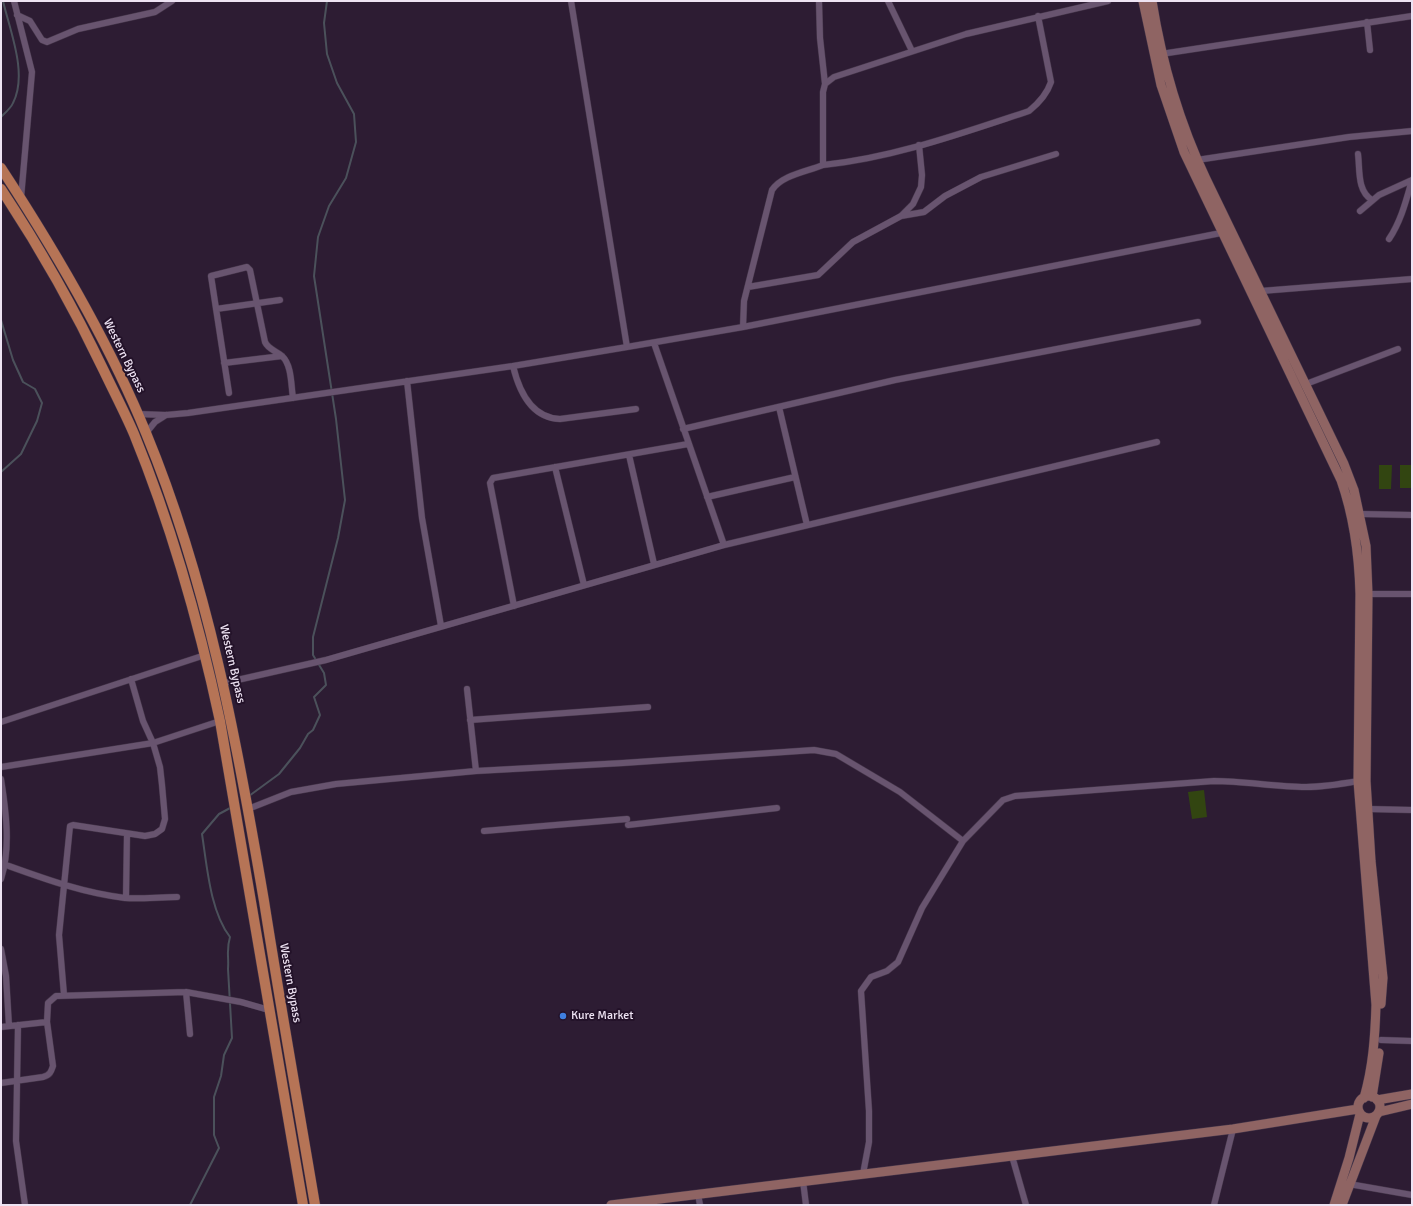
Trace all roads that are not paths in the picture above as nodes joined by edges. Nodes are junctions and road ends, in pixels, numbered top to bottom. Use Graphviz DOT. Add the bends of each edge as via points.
graph roads {
  1 [pos="14,1"];
  2 [pos="172,1"];
  3 [pos="571,1"];
  4 [pos="819,1"];
  5 [pos="888,1"];
  6 [pos="1108,1"];
  7 [pos="1143,1"];
  8 [pos="1152,1"];
  9 [pos="1094,2"];
  10 [pos="17,15"];
  11 [pos="1038,16"];
  12 [pos="1412,16"];
  13 [pos="1366,22"];
  14 [pos="1370,50"];
  15 [pos="912,51"];
  16 [pos="1161,54"];
  17 [pos="825,84"];
  18 [pos="1412,131"];
  19 [pos="919,145"];
  20 [pos="1056,154"];
  21 [pos="1358,154"];
  22 [pos="1197,160"];
  23 [pos="823,166"];
  24 [pos="1,168"];
  25 [pos="1412,180"];
  26 [pos="1,190"];
  27 [pos="21,198"];
  28 [pos="1372,200"];
  29 [pos="1360,211"];
  30 [pos="901,216"];
  31 [pos="1227,231"];
  32 [pos="1389,239"];
  33 [pos="1412,279"];
  34 [pos="748,287"];
  35 [pos="1261,290"];
  36 [pos="280,300"];
  37 [pos="256,304"];
  38 [pos="216,309"];
  39 [pos="1198,322"];
  40 [pos="742,327"];
  41 [pos="654,343"];
  42 [pos="627,347"];
  43 [pos="1398,349"];
  44 [pos="282,356"];
  45 [pos="224,363"];
  46 [pos="512,366"];
  47 [pos="407,381"];
  48 [pos="1306,384"];
  49 [pos="229,393"];
  50 [pos="293,398"];
  51 [pos="779,407"];
  52 [pos="636,409"];
  53 [pos="137,414"];
  54 [pos="166,415"];
  55 [pos="683,429"];
  56 [pos="146,433"];
  57 [pos="1157,442"];
  58 [pos="688,444"];
  59 [pos="629,455"];
  60 [pos="555,467"];
  61 [pos="795,477"];
  62 [pos="707,498"];
  63 [pos="1361,514"];
  64 [pos="1412,514"];
  65 [pos="807,525"];
  66 [pos="724,545"];
  67 [pos="654,564"];
  68 [pos="584,585"];
  69 [pos="1368,594"];
  70 [pos="1412,594"];
  71 [pos="514,606"];
  72 [pos="440,626"];
  73 [pos="205,655"];
  74 [pos="130,679"];
  75 [pos="224,683"];
  76 [pos="467,689"];
  77 [pos="648,707"];
  78 [pos="470,720"];
  79 [pos="220,721"];
  80 [pos="1,722"];
  81 [pos="153,743"];
  82 [pos="1,767"];
  83 [pos="476,771"];
  84 [pos="1,779"];
  85 [pos="1358,781"];
  86 [pos="2,801"];
  87 [pos="248,806"];
  88 [pos="777,808"];
  89 [pos="1368,809"];
  90 [pos="1412,810"];
  91 [pos="484,831"];
  92 [pos="127,834"];
  93 [pos="963,841"];
  94 [pos="6,865"];
  95 [pos="1,879"];
  96 [pos="64,886"];
  97 [pos="177,897"];
  98 [pos="126,898"];
  99 [pos="1,949"];
  100 [pos="186,992"];
  101 [pos="64,995"];
  102 [pos="269,1010"];
  103 [pos="47,1022"];
  104 [pos="18,1025"];
  105 [pos="9,1026"];
  106 [pos="1,1027"];
  107 [pos="190,1034"];
  108 [pos="1381,1040"];
  109 [pos="1412,1042"];
  110 [pos="18,1081"];
  111 [pos="1,1083"];
  112 [pos="1412,1094"];
  113 [pos="1371,1098"];
  114 [pos="1412,1104"];
  115 [pos="1359,1111"];
  116 [pos="1378,1114"];
  117 [pos="1233,1129"];
  118 [pos="1012,1156"];
  119 [pos="864,1174"];
  120 [pos="803,1181"];
  121 [pos="1349,1184"];
  122 [pos="698,1194"];
  123 [pos="1412,1196"];
  124 [pos="25,1205"];
  125 [pos="303,1205"];
  126 [pos="315,1205"];
  127 [pos="611,1205"];
  128 [pos="700,1205"];
  129 [pos="806,1205"];
  130 [pos="1026,1205"];
  131 [pos="1214,1205"];
  132 [pos="1334,1205"];
  133 [pos="1342,1205"];
  1 -- 10 [label="street"];
  2 -- 10 [label="street" via="155,12 78,30 47,42 42,40 30,21"];
  3 -- 42 [label="street"];
  4 -- 17 [label="street"];
  5 -- 15 [label="street"];
  6 -- 9 [label="street"];
  7 -- 31 [label="main road" via="1153,56 1172,122 1184,152"];
  8 -- 16 [label="main road"];
  9 -- 11 [label="street"];
  10 -- 27 [label="street" via="32,72"];
  11 -- 15 [label="street"];
  11 -- 19 [label="street" via="1051,82 1036,105 1029,111"];
  12 -- 13 [label="street"];
  13 -- 14 [label="street"];
  13 -- 16 [label="street"];
  15 -- 17 [label="street" via="834,77"];
  16 -- 22 [label="main road" via="1178,111"];
  17 -- 23 [label="street" via="822,98"];
  18 -- 22 [label="street" via="1349,137"];
  19 -- 23 [label="street" via="852,162"];
  19 -- 30 [label="street" via="921,187 913,204"];
  20 -- 30 [label="street" via="981,177 945,196 924,212"];
  21 -- 28 [label="street" via="1362,190 1366,197"];
  22 -- 31 [label="main road"];
  23 -- 34 [label="street" via="783,180 772,190"];
  24 -- 27 [label="main road, Western Bypass"];
  25 -- 28 [label="street"];
  25 -- 32 [label="street" via="1403,212"];
  26 -- 73 [label="main road, Western Bypass" via="38,247 83,327 132,430 181,568"];
  27 -- 53 [label="main road, Western Bypass" via="93,322"];
  28 -- 29 [label="street"];
  30 -- 34 [label="street" via="853,242 818,275"];
  31 -- 35 [label="main road"];
  31 -- 40 [label="street"];
  31 -- 85 [label="main road" via="1342,480 1355,526 1360,594"];
  33 -- 35 [label="street"];
  34 -- 40 [label="street"];
  35 -- 48 [label="main road"];
  36 -- 37 [label="street"];
  37 -- 38 [label="street"];
  37 -- 38 [label="street" via="250,270 245,267 211,276"];
  37 -- 44 [label="street" via="266,346"];
  38 -- 45 [label="street"];
  39 -- 51 [label="street" via="895,380"];
  40 -- 41 [label="street"];
  41 -- 42 [label="street"];
  41 -- 55 [label="street"];
  42 -- 46 [label="street"];
  43 -- 48 [label="street"];
  44 -- 45 [label="street"];
  44 -- 50 [label="street" via="288,364"];
  45 -- 49 [label="street"];
  46 -- 47 [label="street"];
  46 -- 52 [label="street" via="521,393 536,411 551,419 560,420"];
  47 -- 50 [label="street"];
  47 -- 72 [label="street" via="422,518"];
  48 -- 63 [label="main road" via="1344,464"];
  50 -- 54 [label="street"];
  51 -- 55 [label="street"];
  51 -- 61 [label="street"];
  53 -- 54 [label="street"];
  53 -- 56 [label="main road, Western Bypass"];
  54 -- 56 [label="street"];
  55 -- 58 [label="street"];
  56 -- 75 [label="main road, Western Bypass" via="192,563"];
  57 -- 65 [label="street"];
  58 -- 59 [label="street"];
  58 -- 62 [label="street"];
  59 -- 60 [label="street"];
  59 -- 67 [label="street"];
  60 -- 68 [label="street"];
  60 -- 71 [label="street" via="495,477 490,483"];
  61 -- 62 [label="street"];
  61 -- 65 [label="street"];
  62 -- 66 [label="street"];
  63 -- 64 [label="street"];
  63 -- 69 [label="main road" via="1366,546"];
  65 -- 66 [label="street"];
  66 -- 67 [label="street"];
  67 -- 68 [label="street"];
  68 -- 71 [label="street"];
  69 -- 70 [label="street"];
  69 -- 89 [label="main road"];
  71 -- 72 [label="street"];
  72 -- 75 [label="street" via="325,660"];
  73 -- 74 [label="street"];
  73 -- 79 [label="main road, Western Bypass"];
  74 -- 80 [label="street"];
  74 -- 81 [label="street"];
  75 -- 87 [label="main road, Western Bypass"];
  76 -- 78 [label="street"];
  77 -- 78 [label="street"];
  78 -- 83 [label="street"];
  79 -- 81 [label="street"];
  79 -- 102 [label="main road, Western Bypass"];
  81 -- 82 [label="street"];
  81 -- 92 [label="street" via="160,767 165,820 162,829 155,834"];
  83 -- 87 [label="street" via="316,787"];
  83 -- 93 [label="street" via="825,750 900,792"];
  84 -- 86 [label="street"];
  85 -- 93 [label="street" via="1308,787 1214,781 1008,797"];
  85 -- 113 [label="main road" via="1376,1005"];
  86 -- 94 [label="street"];
  87 -- 126 [label="main road, Western Bypass"];
  88 -- 91 [label="street" via="628,822"];
  89 -- 90 [label="street"];
  89 -- 108 [label="main road" via="1383,978"];
  92 -- 96 [label="street" via="70,826"];
  92 -- 98 [label="street"];
  93 -- 119 [label="street" via="922,908 898,962 887,971 871,977 861,991 869,1111 869,1142"];
  94 -- 95 [label="street"];
  94 -- 96 [label="street"];
  96 -- 98 [label="street"];
  96 -- 101 [label="street" via="59,935"];
  97 -- 98 [label="street"];
  99 -- 105 [label="street" via="6,976"];
  100 -- 101 [label="street"];
  100 -- 102 [label="street"];
  100 -- 107 [label="street"];
  101 -- 103 [label="street" via="56,996 48,1003"];
  102 -- 125 [label="main road, Western Bypass"];
  103 -- 104 [label="street"];
  103 -- 110 [label="street" via="52,1071 43,1077"];
  104 -- 105 [label="street"];
  104 -- 110 [label="street"];
  105 -- 106 [label="street"];
  108 -- 109 [label="street"];
  108 -- 113 [label="main road"];
  110 -- 111 [label="street"];
  110 -- 124 [label="street" via="16,1141"];
  112 -- 113 [label="main road"];
  113 -- 115 [label="main road" via="1358,1105"];
  113 -- 116 [label="main road" via="1379,1104"];
  114 -- 116 [label="main road"];
  115 -- 116 [label="main road" via="1366,1118"];
  115 -- 117 [label="main road"];
  115 -- 132 [label="main road" via="1350,1158"];
  116 -- 121 [label="main road"];
  117 -- 118 [label="main road"];
  117 -- 131 [label="street"];
  118 -- 119 [label="main road"];
  118 -- 130 [label="street"];
  119 -- 120 [label="main road"];
  120 -- 122 [label="main road"];
  120 -- 129 [label="street"];
  121 -- 123 [label="street"];
  121 -- 133 [label="main road"];
  122 -- 127 [label="main road"];
  122 -- 128 [label="street"];
}
